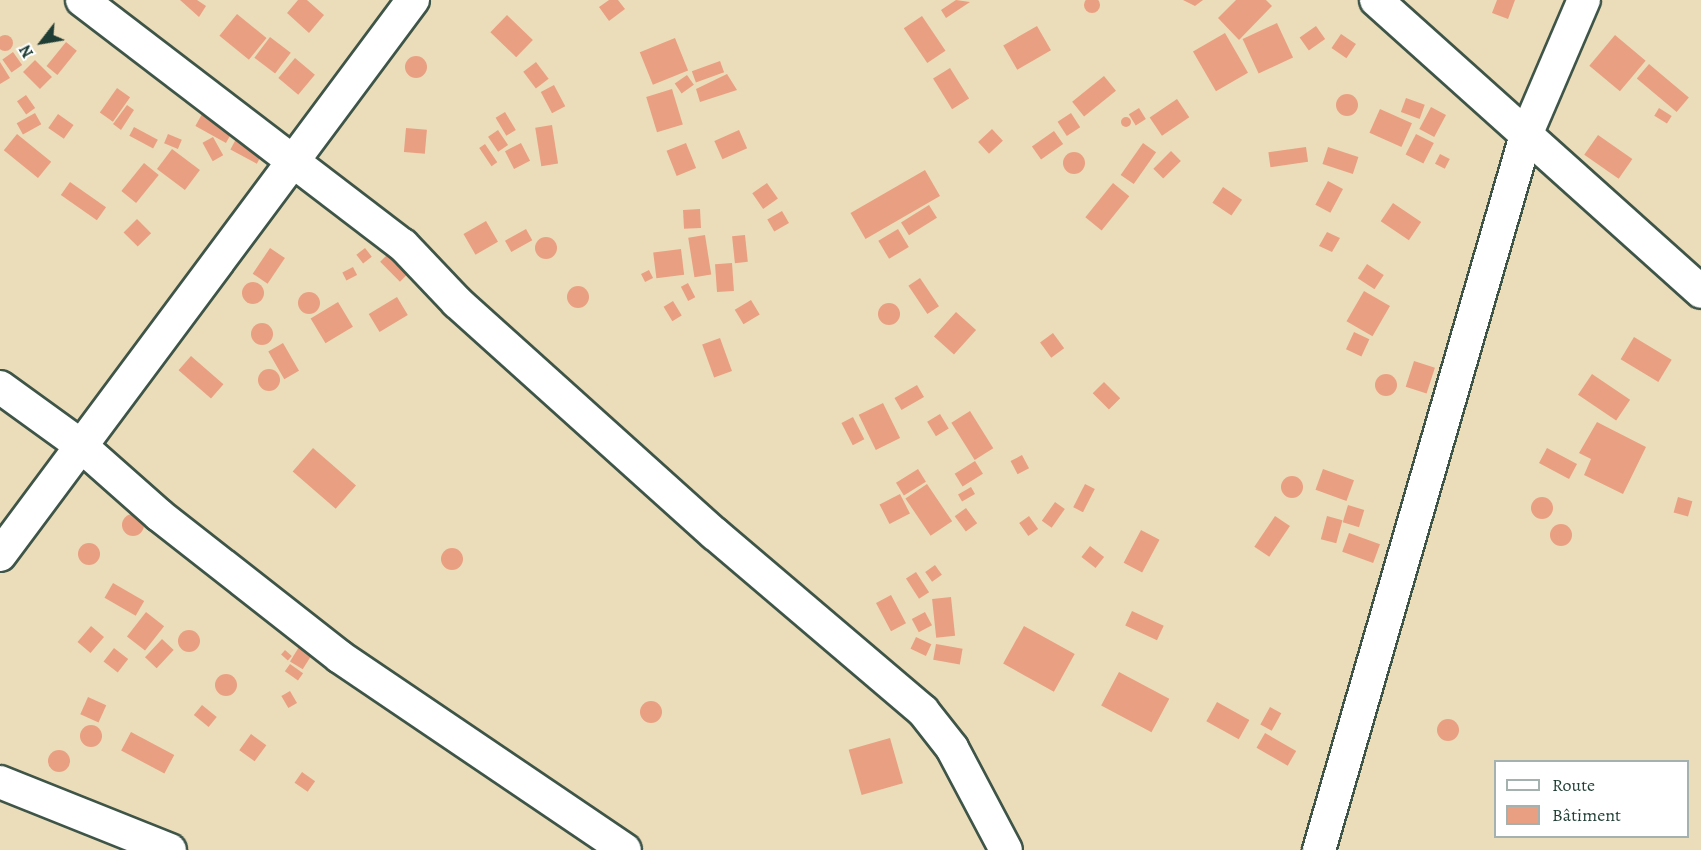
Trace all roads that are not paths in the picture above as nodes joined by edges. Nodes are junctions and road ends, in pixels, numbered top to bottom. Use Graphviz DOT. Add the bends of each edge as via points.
graph roads {
  1 [pos="82,0"];
  2 [pos="413,0"];
  3 [pos="1376,0"];
  4 [pos="1584,0"];
  5 [pos="1526,135"];
  6 [pos="296,160"];
  7 [pos="1701,292"];
  8 [pos="0,387"];
  9 [pos="81,446"];
  10 [pos="0,555"];
  11 [pos="0,782"];
  12 [pos="170,850"];
  13 [pos="625,850"];
  14 [pos="1006,850"];
  15 [pos="1319,850"];
  1 -- 6 [label="street"];
  2 -- 6 [label="street"];
  3 -- 5 [label="street"];
  4 -- 5 [label="street"];
  5 -- 7 [label="street"];
  5 -- 15 [label="street"];
  6 -- 9 [label="street"];
  6 -- 14 [label="street" via="403,245 457,302 715,534 923,711 952,748"];
  8 -- 9 [label="street"];
  9 -- 10 [label="street"];
  9 -- 13 [label="street" via="159,515 340,657"];
  11 -- 12 [label="street"];
}
